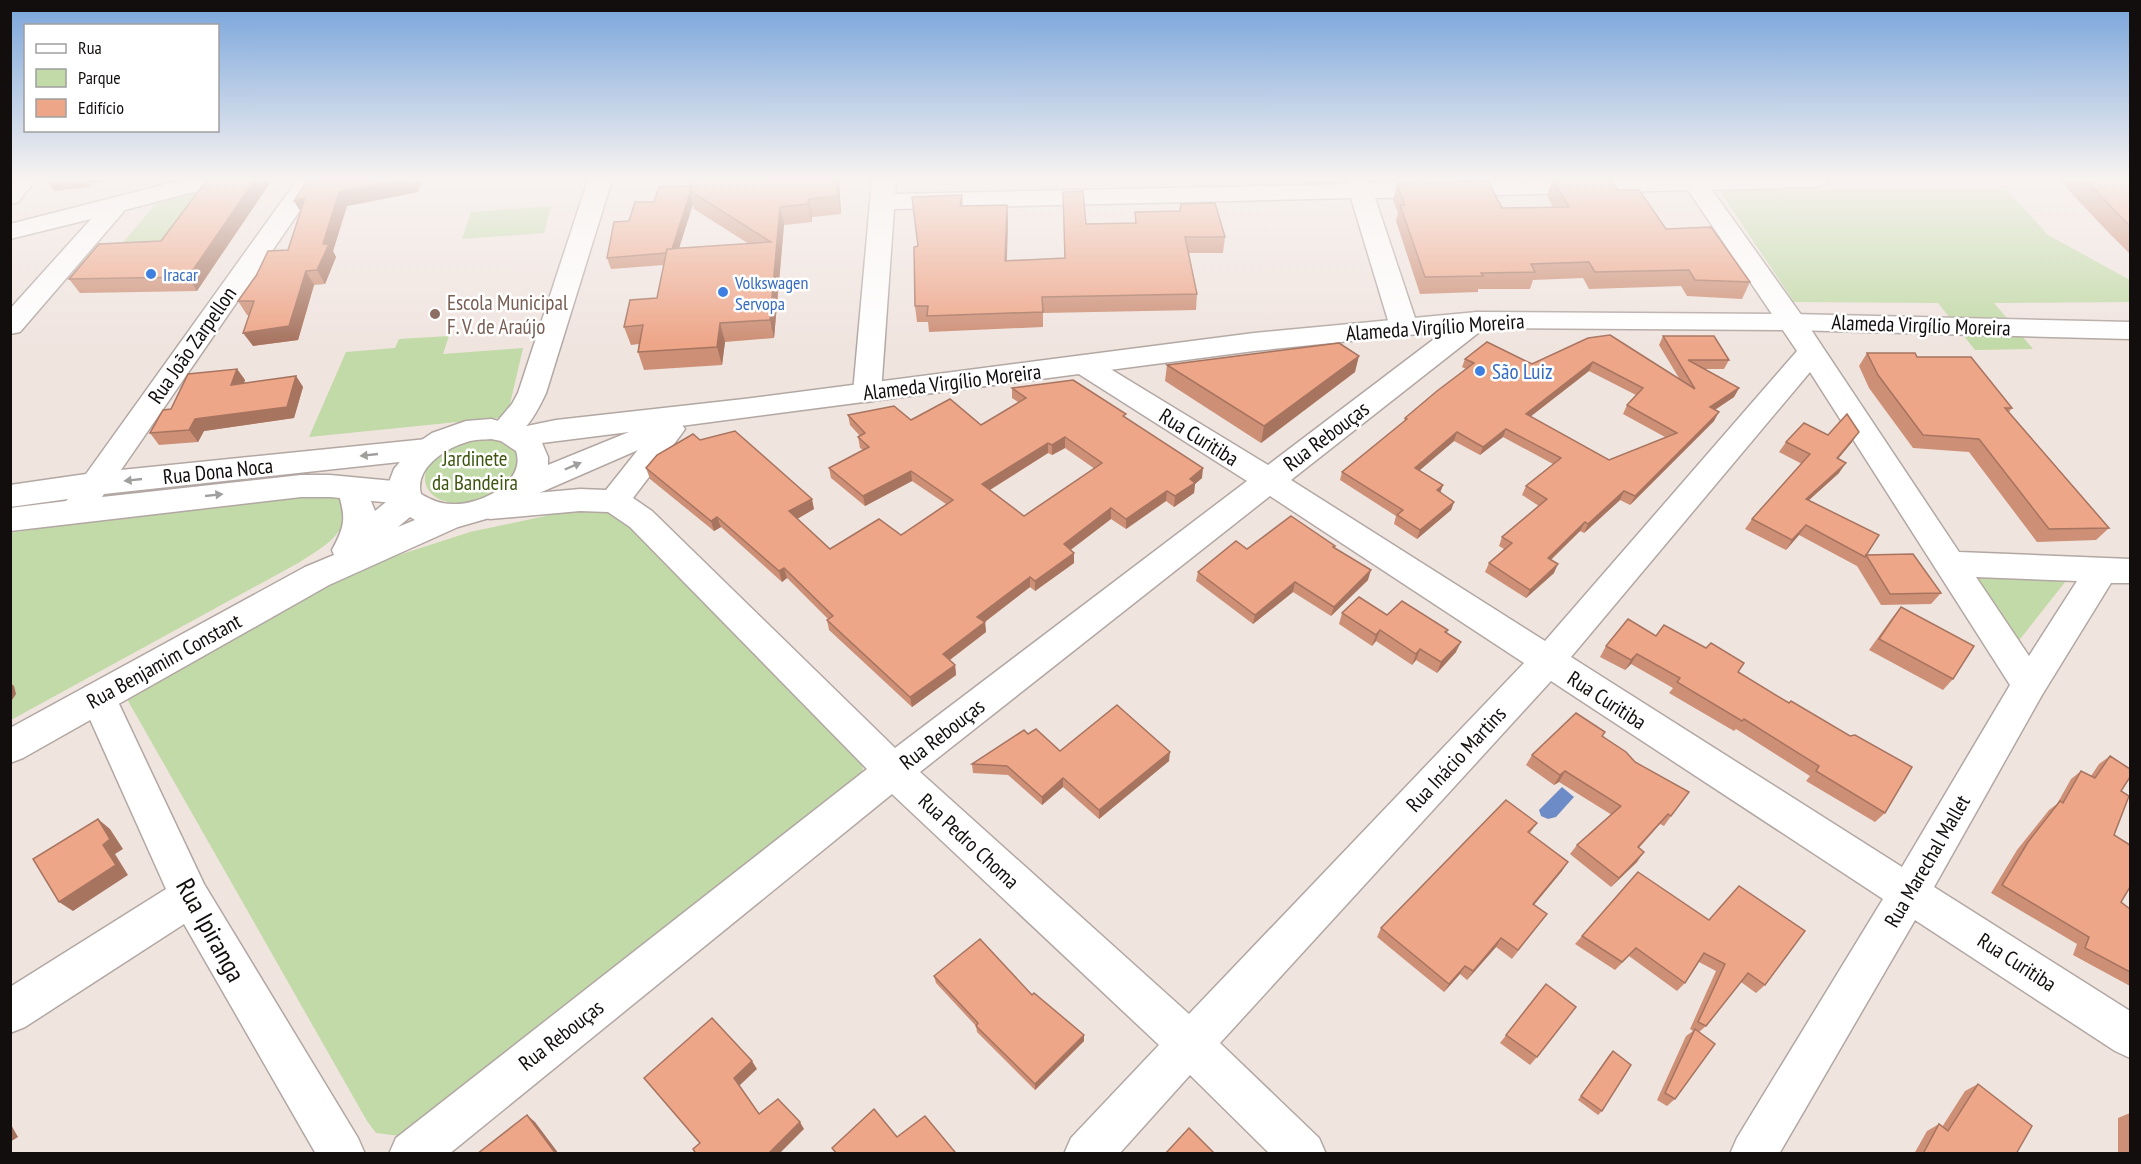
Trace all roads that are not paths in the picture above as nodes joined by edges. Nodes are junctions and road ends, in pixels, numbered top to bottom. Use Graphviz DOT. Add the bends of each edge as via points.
graph roads {
  1 [pos="90,234"];
  2 [pos="271,234"];
  3 [pos="583,234"];
  4 [pos="880,234"];
  5 [pos="1375,234"];
  6 [pos="1730,234"];
  7 [pos="1477,320"];
  8 [pos="10,326"];
  9 [pos="1404,327"];
  10 [pos="2130,331"];
  11 [pos="1802,337"];
  12 [pos="1084,365"];
  13 [pos="867,393"];
  14 [pos="744,409"];
  15 [pos="670,429"];
  16 [pos="513,433"];
  17 [pos="427,449"];
  18 [pos="1268,480"];
  19 [pos="94,484"];
  20 [pos="352,489"];
  21 [pos="519,489"];
  22 [pos="10,496"];
  23 [pos="406,498"];
  24 [pos="614,501"];
  25 [pos="490,507"];
  26 [pos="76,511"];
  27 [pos="453,516"];
  28 [pos="10,520"];
  29 [pos="355,544"];
  30 [pos="1950,564"];
  31 [pos="2116,570"];
  32 [pos="317,576"];
  33 [pos="1547,662"];
  34 [pos="2029,685"];
  35 [pos="99,697"];
  36 [pos="10,747"];
  37 [pos="894,771"];
  38 [pos="1909,893"];
  39 [pos="190,897"];
  40 [pos="10,1012"];
  41 [pos="2130,1036"];
  42 [pos="1190,1044"];
  43 [pos="342,1154"];
  44 [pos="412,1154"];
  45 [pos="1087,1154"];
  46 [pos="1303,1154"];
  47 [pos="1753,1154"];
  1 -- 8 [label="street"];
  2 -- 19 [label="street, Rua João Zarpellon"];
  3 -- 16 [label="street" via="532,393"];
  4 -- 13 [label="street"];
  5 -- 9 [label="street"];
  6 -- 11 [label="street"];
  7 -- 9 [label="street, Alameda Virgílio Moreira"];
  7 -- 11 [label="street, Alameda Virgílio Moreira"];
  7 -- 18 [label="street, Rua Rebouças"];
  9 -- 12 [label="street, Alameda Virgílio Moreira"];
  10 -- 11 [label="street, Alameda Virgílio Moreira"];
  11 -- 30 [label="street"];
  11 -- 33 [label="street, Rua Inácio Martins"];
  12 -- 13 [label="street, Alameda Virgílio Moreira"];
  12 -- 18 [label="street, Rua Curitiba"];
  13 -- 14 [label="street, Alameda Virgílio Moreira"];
  14 -- 15 [label="street, Alameda Virgílio Moreira"];
  14 -- 16 [label="street, Alameda Virgílio Moreira"];
  21 -- 15 [label="street, Alameda Virgílio Moreira, one-way" via="627,442"];
  15 -- 24 [label="street"];
  16 -- 17 [label="street" via="486,429 466,432"];
  16 -- 21 [label="street" via="531,447 534,459 530,474"];
  17 -- 19 [label="street, Rua Dona Noca, one-way"];
  17 -- 23 [label="street" via="405,477"];
  18 -- 33 [label="street, Rua Curitiba"];
  18 -- 37 [label="street, Rua Rebouças"];
  19 -- 22 [label="street, Rua Dona Noca"];
  19 -- 26 [label="street, Rua João Zarpellon"];
  20 -- 23 [label="street, Rua Dona Noca"];
  26 -- 20 [label="street, Rua Dona Noca, one-way" via="301,486"];
  20 -- 29 [label="street" via="360,513"];
  21 -- 25 [label="street"];
  23 -- 27 [label="street" via="419,510 434,516"];
  23 -- 29 [label="street, Rua Benjamim Constant"];
  24 -- 25 [label="street"];
  24 -- 37 [label="street, Rua Pedro Choma" via="641,519"];
  25 -- 27 [label="street"];
  26 -- 28 [label="street, Rua Dona Noca"];
  27 -- 32 [label="street, Rua Benjamim Constant"];
  29 -- 32 [label="street, Rua Benjamim Constant"];
  30 -- 31 [label="street"];
  30 -- 34 [label="street"];
  31 -- 34 [label="street, Rua Marechal Mallet"];
  32 -- 35 [label="street, Rua Benjamim Constant"];
  33 -- 38 [label="street, Rua Curitiba"];
  33 -- 42 [label="street, Rua Inácio Martins"];
  34 -- 38 [label="street, Rua Marechal Mallet"];
  35 -- 36 [label="street, Rua Benjamim Constant"];
  35 -- 39 [label="street, Rua Ipiranga"];
  37 -- 42 [label="street, Rua Pedro Choma"];
  37 -- 44 [label="street, Rua Rebouças"];
  38 -- 41 [label="street, Rua Curitiba"];
  38 -- 47 [label="street, Rua Marechal Mallet"];
  39 -- 40 [label="street"];
  39 -- 43 [label="street, Rua Ipiranga"];
  42 -- 45 [label="street, Rua Inácio Martins"];
  42 -- 46 [label="street, Rua Pedro Choma"];
}
